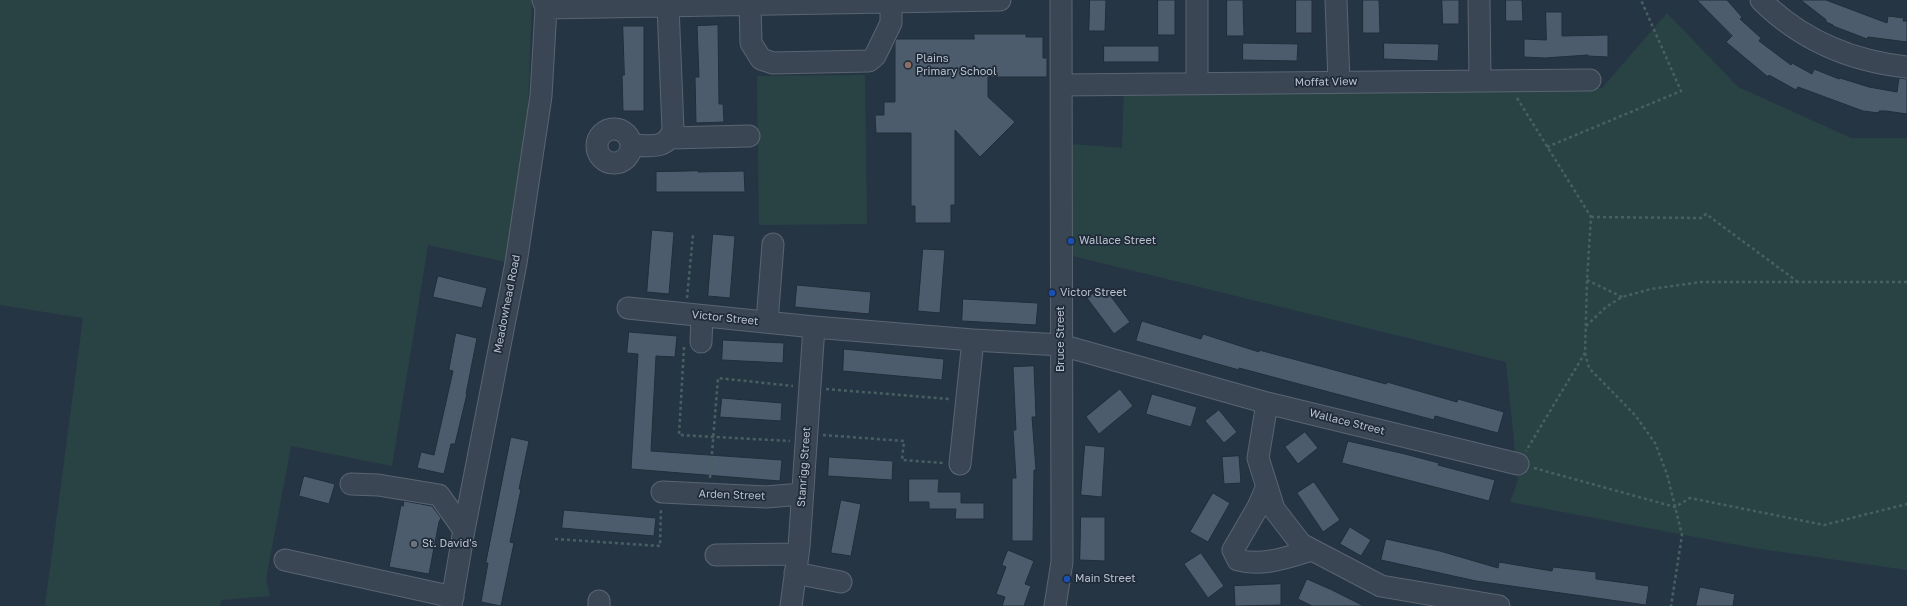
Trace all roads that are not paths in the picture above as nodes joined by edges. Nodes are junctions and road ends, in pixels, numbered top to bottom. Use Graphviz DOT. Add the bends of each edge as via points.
graph roads {
  1 [pos="1000,0"];
  2 [pos="1061,0"];
  3 [pos="1197,0"];
  4 [pos="1336,0"];
  5 [pos="1479,0"];
  6 [pos="1762,0"];
  7 [pos="892,2"];
  8 [pos="545,4"];
  9 [pos="594,4"];
  10 [pos="750,4"];
  11 [pos="668,6"];
  12 [pos="1907,67"];
  13 [pos="1590,80"];
  14 [pos="1480,81"];
  15 [pos="1339,82"];
  16 [pos="1197,83"];
  17 [pos="1062,85"];
  18 [pos="749,136"];
  19 [pos="670,138"];
  20 [pos="632,145"];
  21 [pos="773,244"];
  22 [pos="628,308"];
  23 [pos="694,315"];
  24 [pos="767,322"];
  25 [pos="814,327"];
  26 [pos="973,340"];
  27 [pos="692,343"];
  28 [pos="1061,345"];
  29 [pos="1267,403"];
  30 [pos="960,464"];
  31 [pos="1518,464"];
  32 [pos="351,484"];
  33 [pos="1267,486"];
  34 [pos="662,492"];
  35 [pos="802,494"];
  36 [pos="464,530"];
  37 [pos="1312,550"];
  38 [pos="716,555"];
  39 [pos="285,560"];
  40 [pos="797,564"];
  41 [pos="841,582"];
  42 [pos="452,602"];
  43 [pos="791,606"];
  44 [pos="1055,606"];
  45 [pos="1499,606"];
  1 -- 7 [label="street"];
  2 -- 17 [label="street, Bruce Street"];
  3 -- 16 [label="street"];
  4 -- 15 [label="street"];
  5 -- 14 [label="street"];
  6 -- 12 [label="street" via="1781,18 1824,46 1853,57"];
  7 -- 10 [label="street"];
  7 -- 10 [label="street" via="891,23 875,56 869,61 773,63 761,59 751,43"];
  8 -- 9 [label="street"];
  8 -- 36 [label="street, Meadowhead Road" via="541,96 516,263"];
  9 -- 11 [label="street"];
  10 -- 11 [label="street"];
  11 -- 19 [label="street" via="673,130"];
  13 -- 14 [label="street, Moffat View"];
  14 -- 15 [label="street, Moffat View"];
  15 -- 16 [label="street, Moffat View"];
  16 -- 17 [label="street, Moffat View"];
  17 -- 28 [label="street, Bruce Street"];
  18 -- 19 [label="street"];
  19 -- 20 [label="street" via="661,145"];
  21 -- 24 [label="street"];
  22 -- 23 [label="street, Victor Street"];
  23 -- 24 [label="street, Victor Street"];
  23 -- 27 [label="street"];
  24 -- 25 [label="street, Victor Street"];
  25 -- 26 [label="street, Victor Street"];
  25 -- 35 [label="street, Stanrigg Street"];
  26 -- 28 [label="street, Victor Street"];
  26 -- 30 [label="street"];
  28 -- 29 [label="street, Wallace Street"];
  28 -- 44 [label="street, Bruce Street" via="1062,562"];
  29 -- 31 [label="street, Wallace Street"];
  29 -- 33 [label="street" via="1258,458"];
  32 -- 36 [label="street" via="378,485 439,495"];
  33 -- 37 [label="street" via="1274,509 1301,544"];
  33 -- 37 [label="street" via="1233,550 1238,560 1250,564 1277,560"];
  34 -- 35 [label="street, Arden Street" via="766,497"];
  35 -- 40 [label="street, Stanrigg Street"];
  36 -- 42 [label="street, Meadowhead Road"];
  37 -- 45 [label="street" via="1381,586"];
  38 -- 40 [label="street"];
  39 -- 42 [label="street"];
  40 -- 41 [label="street"];
  40 -- 43 [label="street, Stanrigg Street"];
}
